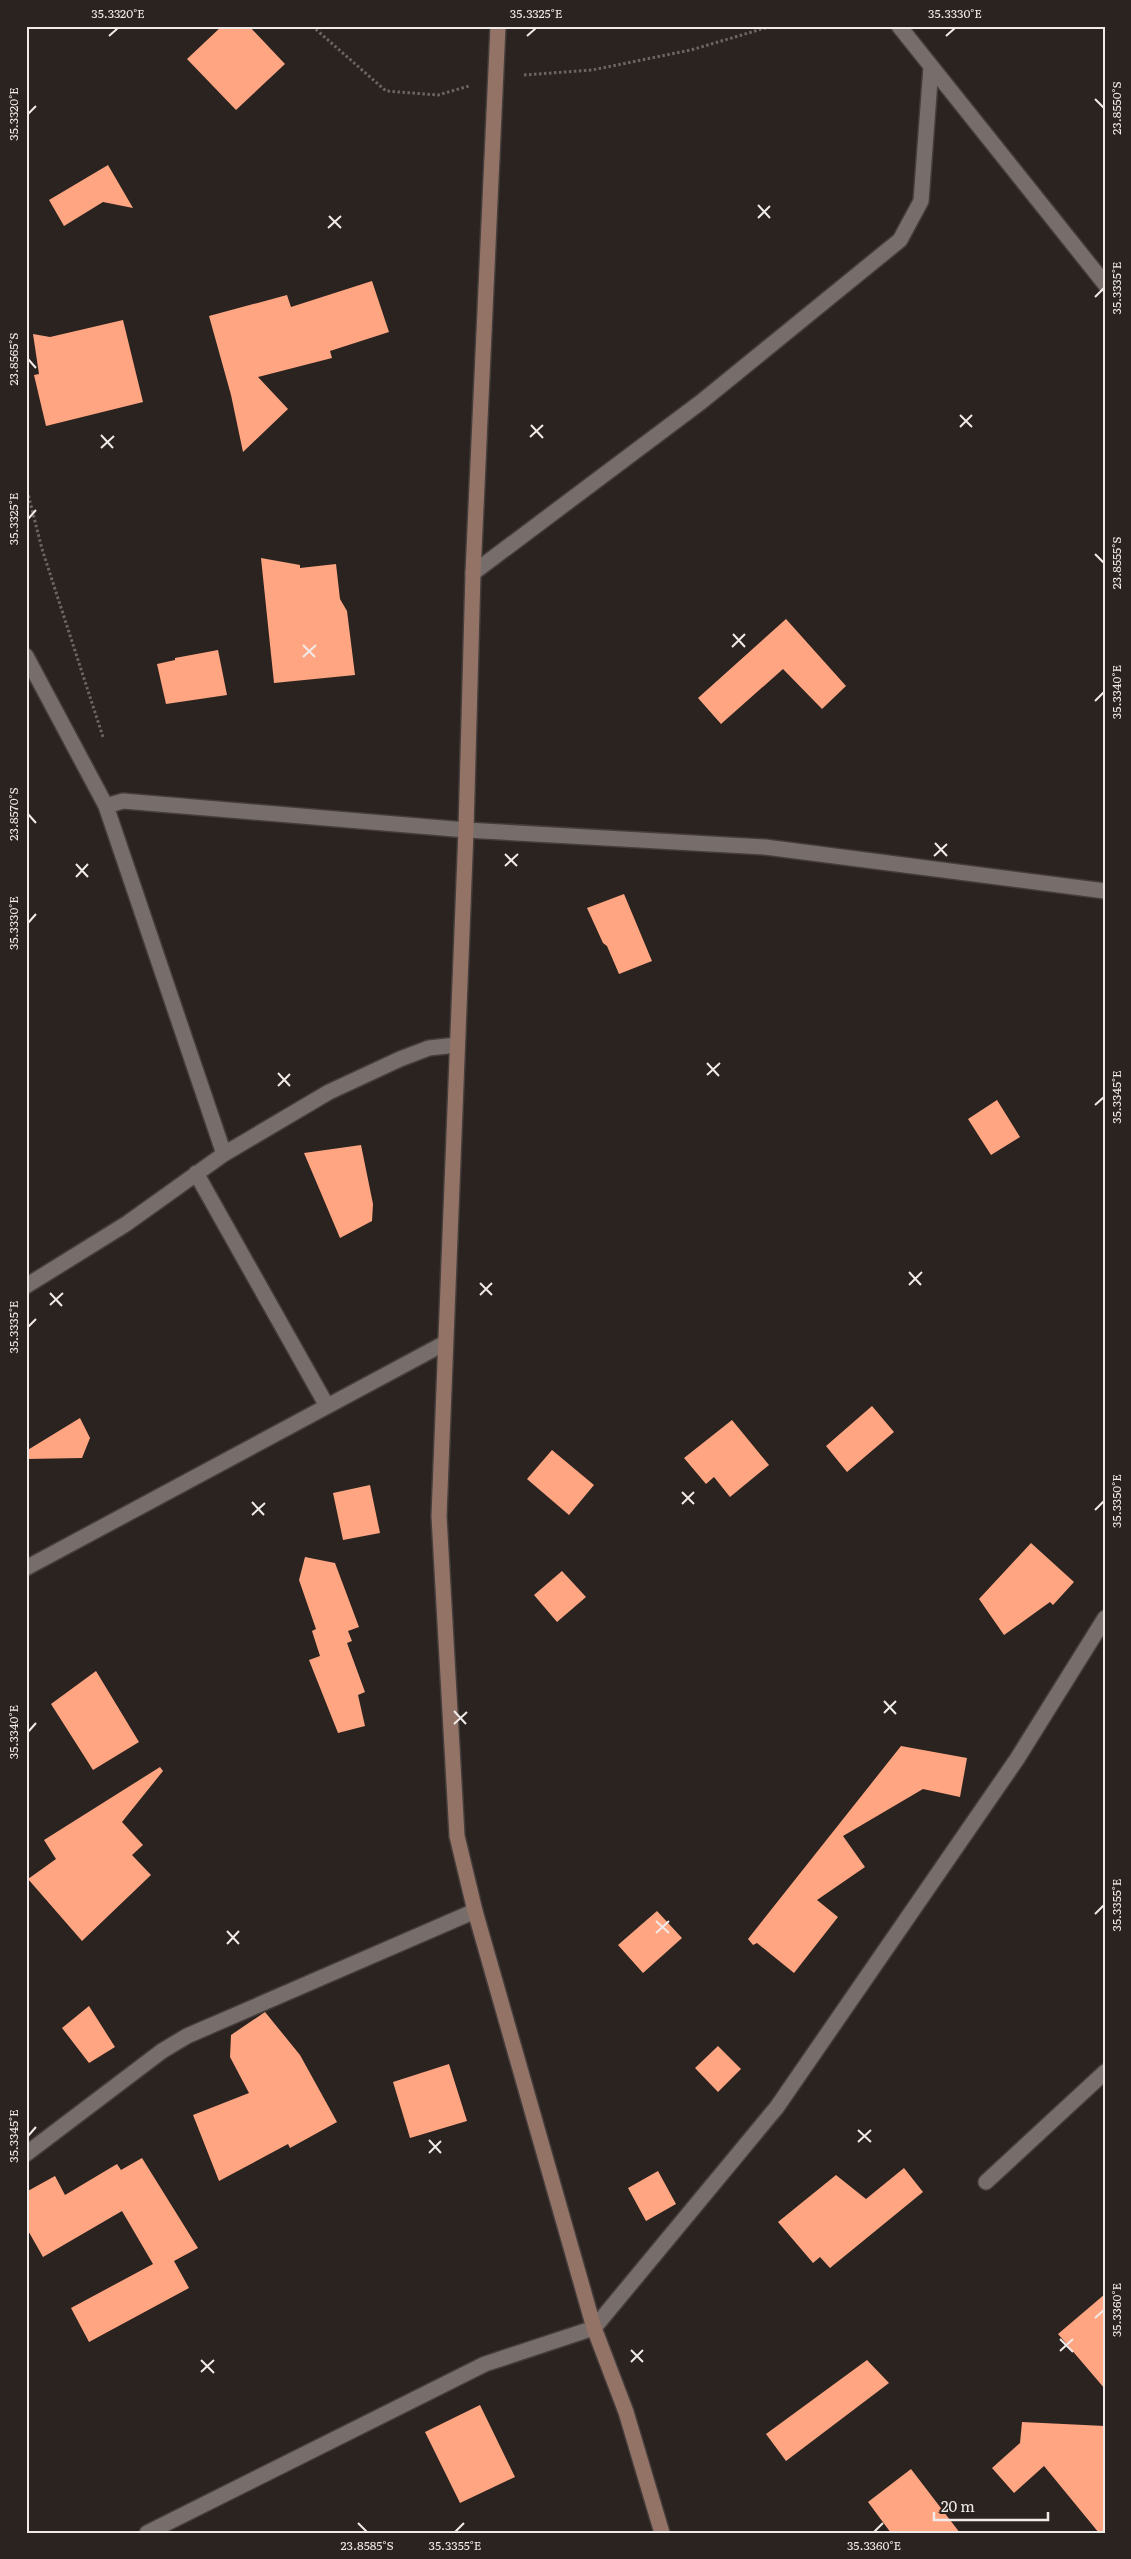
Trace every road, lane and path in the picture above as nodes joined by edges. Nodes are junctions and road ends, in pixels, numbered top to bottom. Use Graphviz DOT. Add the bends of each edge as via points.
graph roads {
  1 [pos="312,26"];
  2 [pos="498,26"];
  3 [pos="772,26"];
  4 [pos="899,26"];
  5 [pos="931,67"];
  6 [pos="495,78"];
  7 [pos="1105,284"];
  8 [pos="26,486"];
  9 [pos="473,573"];
  10 [pos="26,656"];
  11 [pos="105,745"];
  12 [pos="106,806"];
  13 [pos="466,830"];
  14 [pos="1105,891"];
  15 [pos="458,1045"];
  16 [pos="224,1154"];
  17 [pos="196,1173"];
  18 [pos="26,1286"];
  19 [pos="445,1343"];
  20 [pos="327,1406"];
  21 [pos="26,1568"];
  22 [pos="1105,1618"];
  23 [pos="475,1910"];
  24 [pos="1105,2072"];
  25 [pos="26,2154"];
  26 [pos="986,2182"];
  27 [pos="594,2328"];
  28 [pos="147,2533"];
  29 [pos="662,2533"];
  1 -- 6 [label="path" via="386,92 438,94"];
  2 -- 6 [label="main road"];
  3 -- 6 [label="path" via="692,50 592,70"];
  4 -- 5 [label="street"];
  5 -- 7 [label="street"];
  5 -- 9 [label="street" via="921,201 900,240 701,402"];
  6 -- 9 [label="main road"];
  8 -- 11 [label="path" via="42,549"];
  9 -- 13 [label="main road"];
  10 -- 12 [label="street"];
  12 -- 13 [label="street" via="123,801"];
  12 -- 16 [label="street"];
  13 -- 14 [label="street" via="765,847"];
  13 -- 15 [label="main road"];
  15 -- 16 [label="street" via="429,1048 400,1058 329,1092"];
  15 -- 19 [label="main road"];
  16 -- 17 [label="street"];
  17 -- 18 [label="street" via="126,1224"];
  17 -- 20 [label="street"];
  19 -- 20 [label="street"];
  19 -- 23 [label="main road" via="438,1516 457,1836"];
  20 -- 21 [label="street"];
  22 -- 27 [label="street" via="1017,1759 777,2107"];
  23 -- 25 [label="street" via="187,2036 162,2050"];
  23 -- 27 [label="main road"];
  24 -- 26 [label="street"];
  27 -- 28 [label="street" via="485,2364"];
  27 -- 29 [label="main road" via="626,2412"];
}
